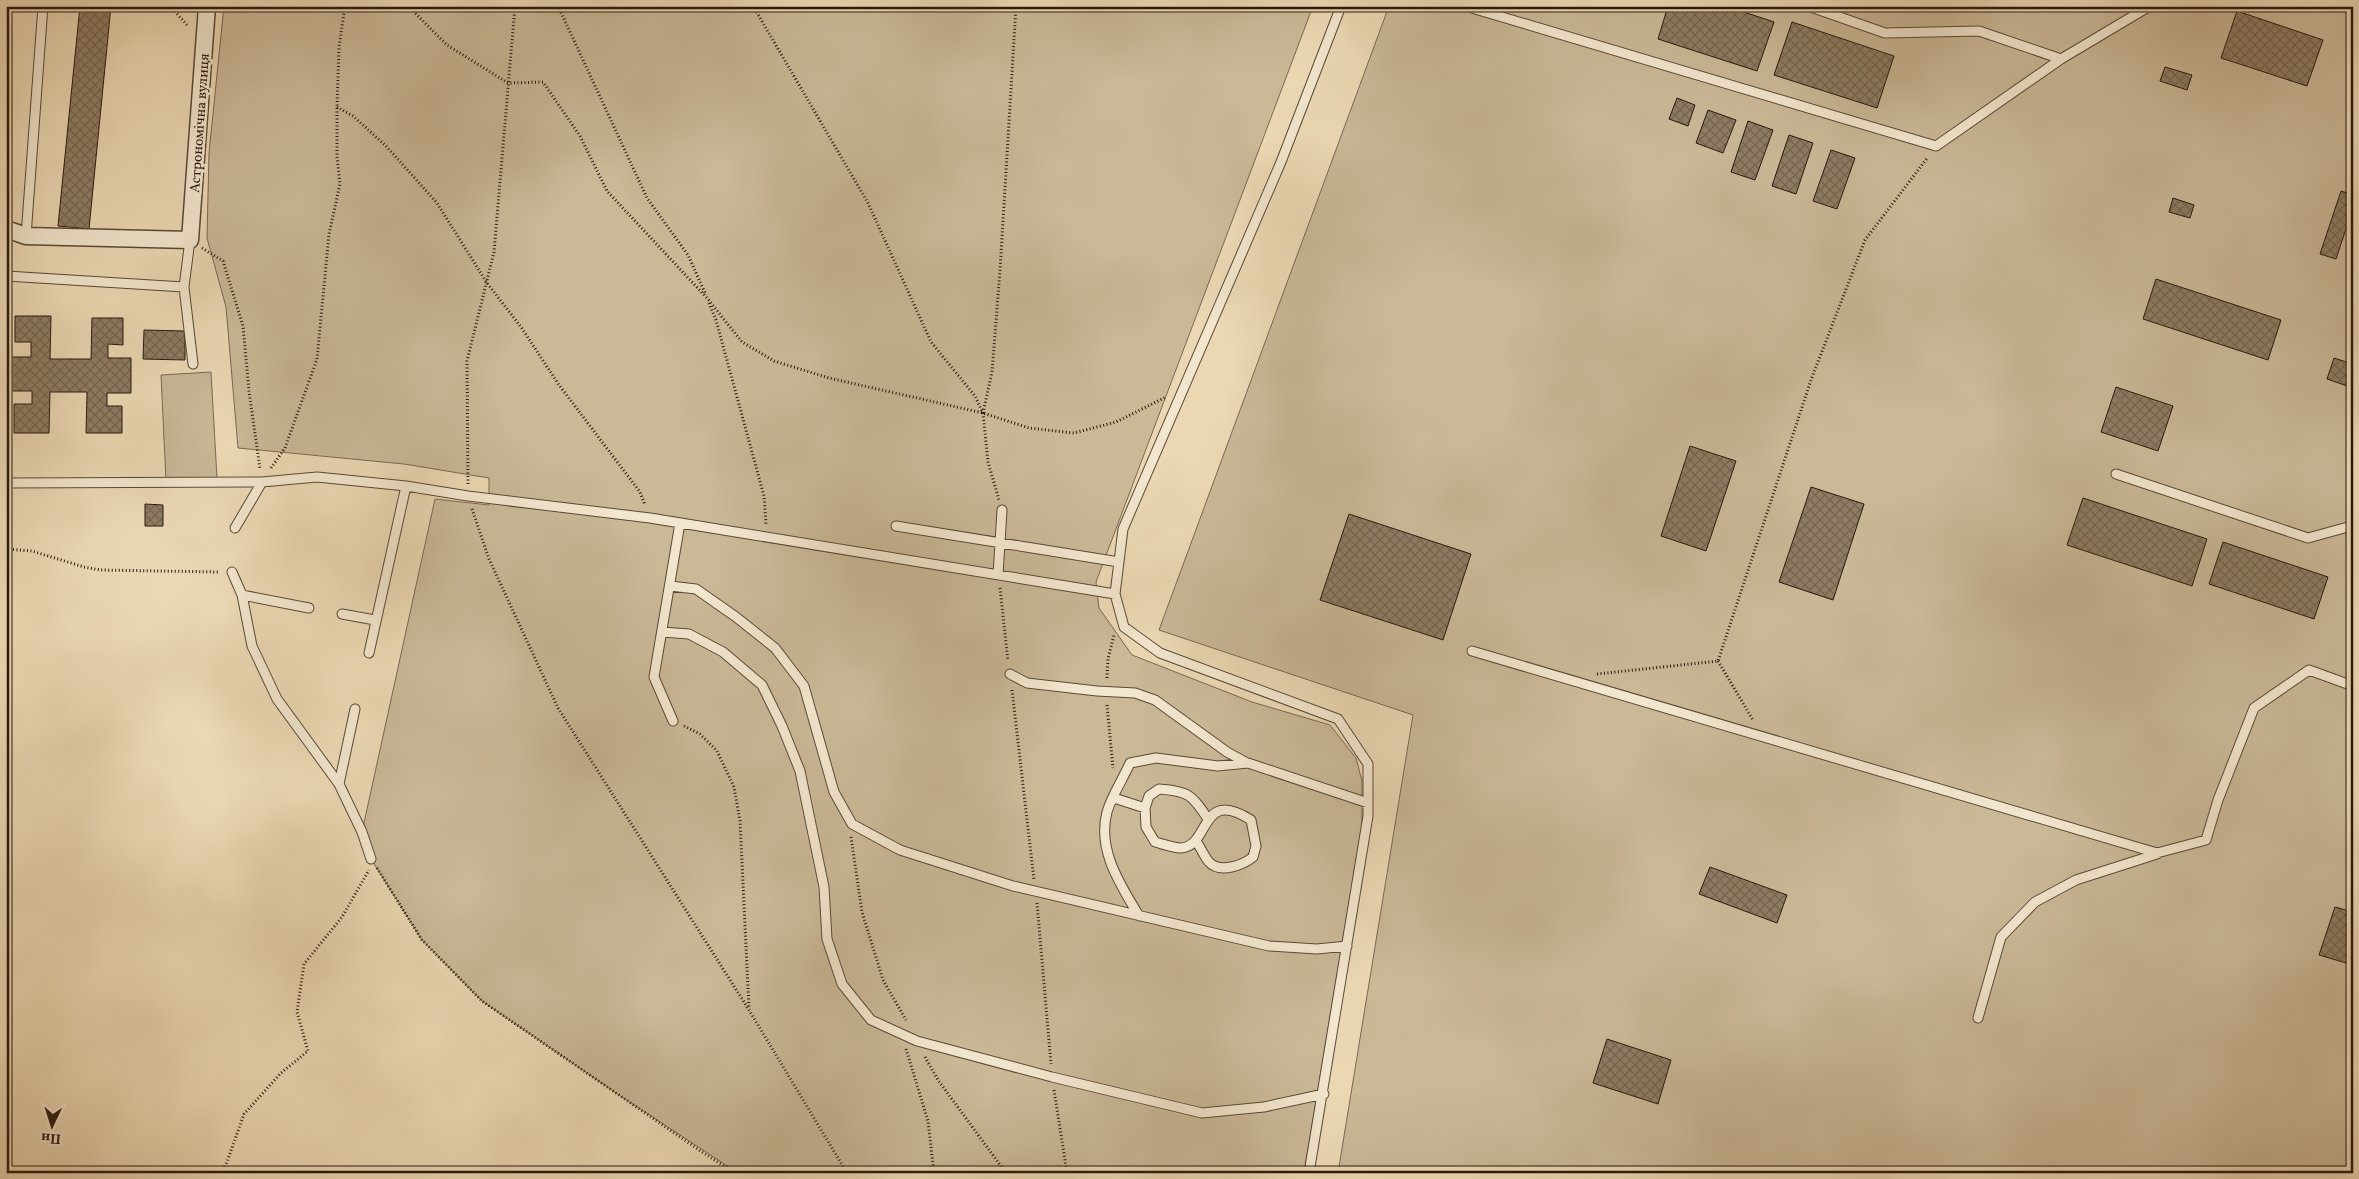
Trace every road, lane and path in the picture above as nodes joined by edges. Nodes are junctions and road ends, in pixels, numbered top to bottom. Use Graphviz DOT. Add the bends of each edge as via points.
graph roads {
  1 [pos="17,6"];
  2 [pos="43,6"];
  3 [pos="207,6"];
  4 [pos="345,6"];
  5 [pos="408,6"];
  6 [pos="515,6"];
  7 [pos="558,6"];
  8 [pos="753,6"];
  9 [pos="1016,6"];
  10 [pos="1341,6"];
  11 [pos="1465,6"];
  12 [pos="1808,6"];
  13 [pos="2150,6"];
  14 [pos="6,17"];
  15 [pos="2061,59"];
  16 [pos="508,82"];
  17 [pos="337,106"];
  18 [pos="1936,146"];
  19 [pos="6,229"];
  20 [pos="26,236"];
  21 [pos="190,240"];
  22 [pos="6,276"];
  23 [pos="487,283"];
  24 [pos="184,287"];
  25 [pos="707,298"];
  26 [pos="193,364"];
  27 [pos="1184,387"];
  28 [pos="983,413"];
  29 [pos="2116,474"];
  30 [pos="262,482"];
  31 [pos="6,483"];
  32 [pos="406,486"];
  33 [pos="468,496"];
  34 [pos="1002,510"];
  35 [pos="650,518"];
  36 [pos="680,523"];
  37 [pos="896,526"];
  38 [pos="235,528"];
  39 [pos="2353,529"];
  40 [pos="767,537"];
  41 [pos="998,542"];
  42 [pos="6,549"];
  43 [pos="1119,562"];
  44 [pos="232,572"];
  45 [pos="998,575"];
  46 [pos="670,586"];
  47 [pos="1115,594"];
  48 [pos="242,595"];
  49 [pos="309,608"];
  50 [pos="342,614"];
  51 [pos="375,620"];
  52 [pos="662,632"];
  53 [pos="1472,651"];
  54 [pos="369,653"];
  55 [pos="1718,661"];
  56 [pos="1010,674"];
  57 [pos="1591,674"];
  58 [pos="2353,686"];
  59 [pos="355,709"];
  60 [pos="672,721"];
  61 [pos="1763,737"];
  62 [pos="1248,763"];
  63 [pos="339,784"];
  64 [pos="1114,798"];
  65 [pos="1368,803"];
  66 [pos="1145,808"];
  67 [pos="1208,819"];
  68 [pos="852,824"];
  69 [pos="1196,841"];
  70 [pos="2157,854"];
  71 [pos="371,859"];
  72 [pos="1036,891"];
  73 [pos="1139,916"];
  74 [pos="1347,946"];
  75 [pos="750,1010"];
  76 [pos="1978,1018"];
  77 [pos="901,1034"];
  78 [pos="917,1041"];
  79 [pos="1052,1077"];
  80 [pos="1324,1094"];
  81 [pos="221,1173"];
  82 [pos="735,1173"];
  83 [pos="847,1173"];
  84 [pos="934,1173"];
  85 [pos="1006,1173"];
  86 [pos="1067,1173"];
  87 [pos="1309,1173"];
  1 -- 14 [label="path"];
  2 -- 20 [label="lane"];
  3 -- 21 [label="street, Астрономічна вулиця"];
  4 -- 17 [label="path" via="339,47"];
  5 -- 16 [label="path" via="447,45"];
  6 -- 16 [label="path"];
  7 -- 25 [label="path" via="647,198 688,255"];
  8 -- 28 [label="path" via="868,203 931,342 975,396"];
  9 -- 28 [label="path" via="992,372"];
  10 -- 27 [label="lane" via="1281,162"];
  11 -- 18 [label="lane"];
  12 -- 15 [label="lane" via="1886,33 1979,31"];
  13 -- 15 [label="lane"];
  15 -- 18 [label="lane"];
  16 -- 23 [label="path" via="494,252"];
  16 -- 25 [label="path" via="543,82 580,136 607,191"];
  17 -- 23 [label="path" via="386,146 437,203"];
  17 -- 30 [label="path" via="340,184 328,234 317,359 285,448"];
  18 -- 55 [label="path" via="1865,240 1811,380"];
  19 -- 20 [label="street"];
  20 -- 21 [label="street"];
  21 -- 24 [label="lane"];
  21 -- 30 [label="path" via="223,262 243,326 248,391"];
  22 -- 24 [label="lane"];
  23 -- 33 [label="path" via="467,361"];
  23 -- 35 [label="path" via="640,492"];
  24 -- 26 [label="lane"];
  25 -- 28 [label="path" via="742,342 774,361 829,378"];
  25 -- 40 [label="path" via="716,320 764,496"];
  27 -- 28 [label="path" via="1116,422 1074,433 1029,428"];
  27 -- 43 [label="lane" via="1123,529"];
  28 -- 34 [label="path" via="988,462"];
  29 -- 39 [label="lane" via="2308,538 2348,527"];
  30 -- 31 [label="lane"];
  30 -- 32 [label="lane" via="317,477"];
  30 -- 38 [label="lane"];
  32 -- 33 [label="lane"];
  32 -- 51 [label="lane"];
  33 -- 35 [label="lane"];
  33 -- 75 [label="path" via="489,559 558,708"];
  34 -- 41 [label="lane"];
  35 -- 36 [label="lane"];
  36 -- 40 [label="lane"];
  36 -- 46 [label="lane"];
  37 -- 41 [label="lane"];
  40 -- 45 [label="lane"];
  41 -- 43 [label="lane"];
  41 -- 45 [label="lane"];
  42 -- 44 [label="path" via="32,551 100,570"];
  43 -- 47 [label="lane"];
  44 -- 48 [label="lane"];
  45 -- 47 [label="lane"];
  45 -- 56 [label="path"];
  46 -- 52 [label="lane"];
  46 -- 68 [label="lane" via="696,589 736,617 781,656 804,686 834,792"];
  47 -- 65 [label="lane" via="1124,627 1160,654 1338,719 1368,764"];
  48 -- 49 [label="lane"];
  48 -- 63 [label="lane" via="252,646 277,698"];
  50 -- 51 [label="lane"];
  51 -- 54 [label="lane"];
  52 -- 60 [label="lane" via="654,677"];
  52 -- 77 [label="lane" via="689,634 723,652 762,685 800,771 824,887 827,939 842,984 871,1020"];
  53 -- 61 [label="lane"];
  55 -- 57 [label="path"];
  55 -- 61 [label="path"];
  56 -- 62 [label="lane" via="1027,682 1135,693 1155,700 1227,752"];
  56 -- 72 [label="path"];
  58 -- 70 [label="lane" via="2309,670 2254,708 2206,840"];
  59 -- 63 [label="lane"];
  60 -- 75 [label="path" via="700,734 716,752 734,787 740,821"];
  61 -- 70 [label="lane"];
  62 -- 64 [label="lane" via="1218,766 1156,758 1130,763"];
  62 -- 65 [label="lane"];
  63 -- 71 [label="lane"];
  64 -- 66 [label="lane"];
  64 -- 73 [label="lane" via="1104,836 1111,865"];
  65 -- 74 [label="lane"];
  66 -- 67 [label="lane" via="1149,796 1159,789 1186,792 1196,800"];
  66 -- 69 [label="lane" via="1146,827 1154,842 1182,848"];
  67 -- 69 [label="lane"];
  67 -- 69 [label="lane" via="1215,812 1228,810 1239,812 1251,820 1256,846 1253,857 1244,864 1219,867 1209,862"];
  68 -- 72 [label="lane" via="900,850"];
  68 -- 78 [label="path" via="851,840 862,912 884,980"];
  70 -- 76 [label="lane" via="2076,880 2035,902 2000,937"];
  71 -- 81 [label="path" via="368,871 342,917 304,964 297,1012 308,1051 281,1073 244,1114"];
  71 -- 82 [label="path" via="422,940 482,1001"];
  72 -- 73 [label="lane"];
  72 -- 79 [label="path"];
  73 -- 74 [label="lane" via="1268,946 1317,949"];
  74 -- 80 [label="lane"];
  75 -- 83 [label="path"];
  77 -- 78 [label="lane"];
  77 -- 84 [label="path" via="928,1121"];
  78 -- 79 [label="lane"];
  78 -- 85 [label="path" via="938,1080"];
  79 -- 80 [label="lane" via="1202,1113 1264,1107"];
  79 -- 86 [label="path"];
  80 -- 87 [label="lane"];
}
